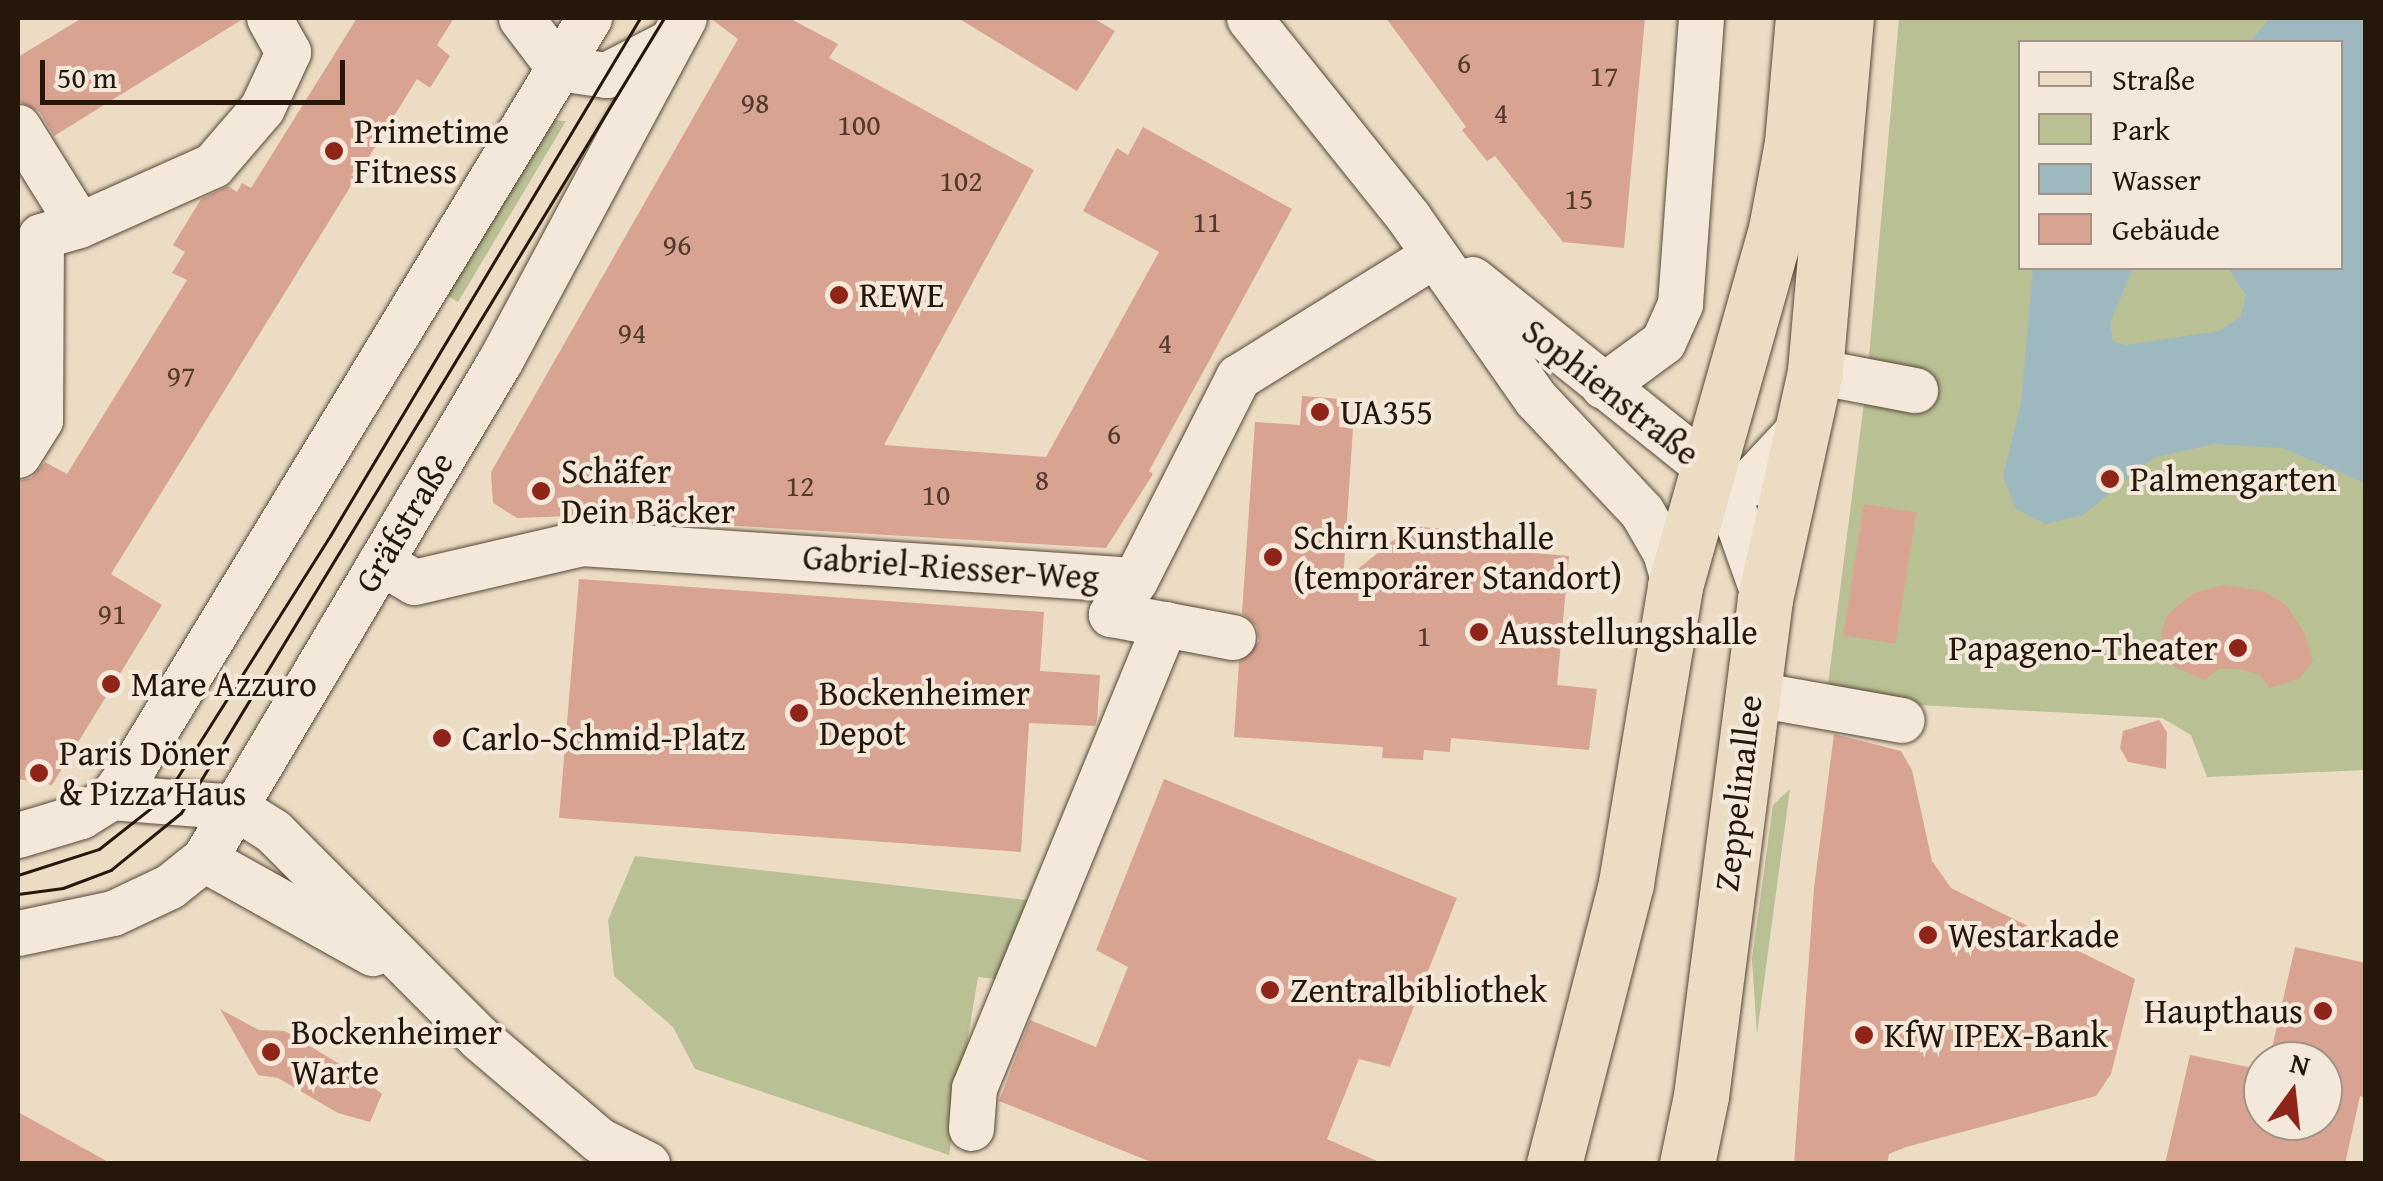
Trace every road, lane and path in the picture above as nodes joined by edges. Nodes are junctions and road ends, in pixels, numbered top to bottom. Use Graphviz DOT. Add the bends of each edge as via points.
graph roads {
  1 [pos="269,18"];
  2 [pos="520,18"];
  3 [pos="589,18"];
  4 [pos="1249,18"];
  5 [pos="1701,18"];
  6 [pos="1803,18"];
  7 [pos="1846,18"];
  8 [pos="677,30"];
  9 [pos="558,68"];
  10 [pos="18,127"];
  11 [pos="1410,218"];
  12 [pos="79,225"];
  13 [pos="1434,255"];
  14 [pos="1815,371"];
  15 [pos="1602,386"];
  16 [pos="1915,390"];
  17 [pos="1804,424"];
  18 [pos="18,454"];
  19 [pos="1710,488"];
  20 [pos="1628,497"];
  21 [pos="380,562"];
  22 [pos="1135,580"];
  23 [pos="1675,586"];
  24 [pos="1764,599"];
  25 [pos="1166,624"];
  26 [pos="1233,638"];
  27 [pos="188,682"];
  28 [pos="1750,694"];
  29 [pos="1902,720"];
  30 [pos="111,797"];
  31 [pos="176,798"];
  32 [pos="235,807"];
  33 [pos="18,835"];
  34 [pos="204,859"];
  35 [pos="18,933"];
  36 [pos="408,974"];
  37 [pos="1588,1038"];
  38 [pos="972,1128"];
  39 [pos="647,1164"];
  40 [pos="1554,1164"];
  41 [pos="1579,1164"];
  42 [pos="1687,1164"];
  1 -- 12 [label="street" via="288,52 262,108 212,164"];
  2 -- 9 [label="street"];
  3 -- 9 [label="street"];
  4 -- 11 [label="street, Sophienstraße"];
  5 -- 15 [label="street" via="1680,304 1663,342"];
  6 -- 19 [label="main road" via="1776,229"];
  7 -- 14 [label="main road, Zeppelinallee"];
  8 -- 9 [label="street" via="606,75"];
  8 -- 21 [label="street, Gräfstraße" via="511,342"];
  9 -- 27 [label="street"];
  10 -- 12 [label="street"];
  11 -- 13 [label="street, Sophienstraße"];
  11 -- 15 [label="street, Sophienstraße" via="1496,301"];
  12 -- 18 [label="street" via="41,236 40,420"];
  13 -- 20 [label="street, Sophienstraße" via="1535,398"];
  13 -- 22 [label="street, Gabriel-Riesser-Weg" via="1238,377"];
  14 -- 16 [label="street"];
  14 -- 17 [label="main road, Zeppelinallee"];
  15 -- 19 [label="street, Sophienstraße"];
  17 -- 19 [label="street, Zeppelinallee" via="1770,464"];
  17 -- 24 [label="main road, Zeppelinallee"];
  19 -- 20 [label="street, Sophienstraße"];
  19 -- 23 [label="main road"];
  19 -- 24 [label="street, Sophienstraße"];
  20 -- 23 [label="street, Sophienstraße" via="1655,531"];
  21 -- 22 [label="street, Gabriel-Riesser-Weg" via="414,582 581,542"];
  21 -- 32 [label="street, Gräfstraße"];
  22 -- 25 [label="street" via="1111,614"];
  23 -- 37 [label="main road" via="1626,884"];
  24 -- 28 [label="main road, Zeppelinallee"];
  25 -- 26 [label="street"];
  25 -- 38 [label="street" via="974,1088"];
  27 -- 30 [label="street"];
  27 -- 31 [label="street" via="171,750"];
  28 -- 29 [label="street"];
  28 -- 42 [label="main road, Zeppelinallee"];
  30 -- 31 [label="street"];
  30 -- 33 [label="street" via="55,828"];
  31 -- 32 [label="street"];
  31 -- 34 [label="street"];
  32 -- 34 [label="street, Gräfstraße"];
  32 -- 36 [label="street" via="292,847"];
  34 -- 35 [label="street" via="170,886 113,913"];
  34 -- 36 [label="street"];
  36 -- 39 [label="street" via="599,1140"];
  37 -- 40 [label="main road"];
  37 -- 41 [label="main road"];
}
